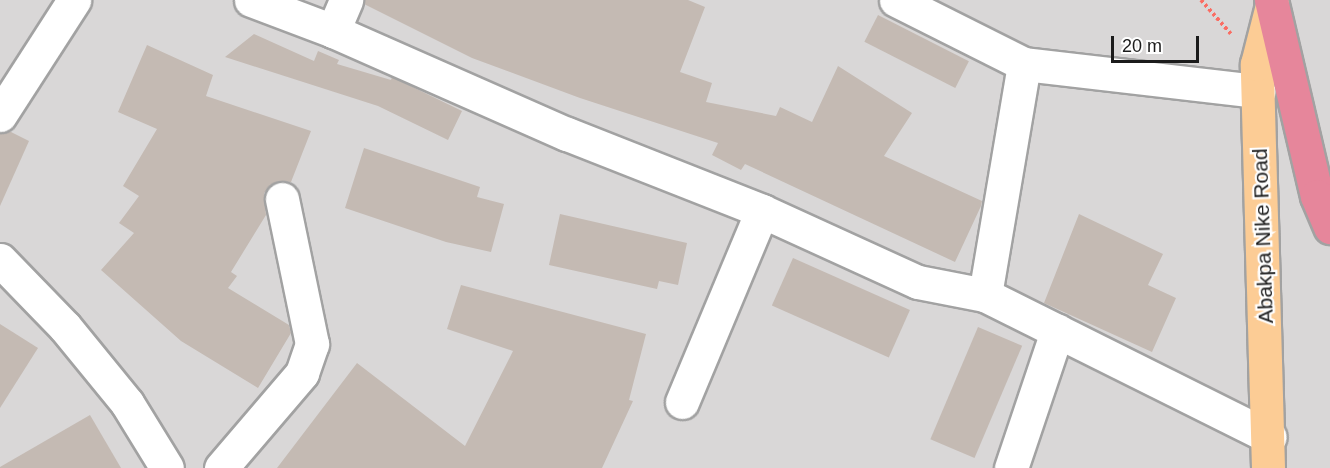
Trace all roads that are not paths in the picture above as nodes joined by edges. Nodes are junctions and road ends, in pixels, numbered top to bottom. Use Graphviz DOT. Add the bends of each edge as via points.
graph roads {
  1 [pos="74,0"];
  2 [pos="251,0"];
  3 [pos="346,0"];
  4 [pos="896,0"];
  5 [pos="1272,3"];
  6 [pos="333,31"];
  7 [pos="1024,64"];
  8 [pos="1258,77"];
  9 [pos="0,115"];
  10 [pos="282,199"];
  11 [pos="762,211"];
  12 [pos="1330,227"];
  13 [pos="0,260"];
  14 [pos="985,295"];
  15 [pos="1057,331"];
  16 [pos="682,402"];
  17 [pos="1269,453"];
  18 [pos="167,468"];
  19 [pos="221,468"];
  20 [pos="1011,468"];
  1 -- 9 [label="street"];
  2 -- 6 [label="street"];
  3 -- 6 [label="street"];
  4 -- 7 [label="street"];
  5 -- 8 [label="main road, Abakpa Nike Road"];
  5 -- 12 [label="highway" via="1317,196"];
  6 -- 11 [label="street" via="567,134"];
  7 -- 8 [label="street"];
  7 -- 14 [label="street"];
  8 -- 17 [label="main road, Abakpa Nike Road"];
  10 -- 19 [label="street" via="312,344 302,373"];
  11 -- 14 [label="street" via="918,282"];
  11 -- 16 [label="street"];
  13 -- 18 [label="street" via="65,327 127,403"];
  14 -- 15 [label="street"];
  15 -- 17 [label="street"];
  15 -- 20 [label="street"];
}
